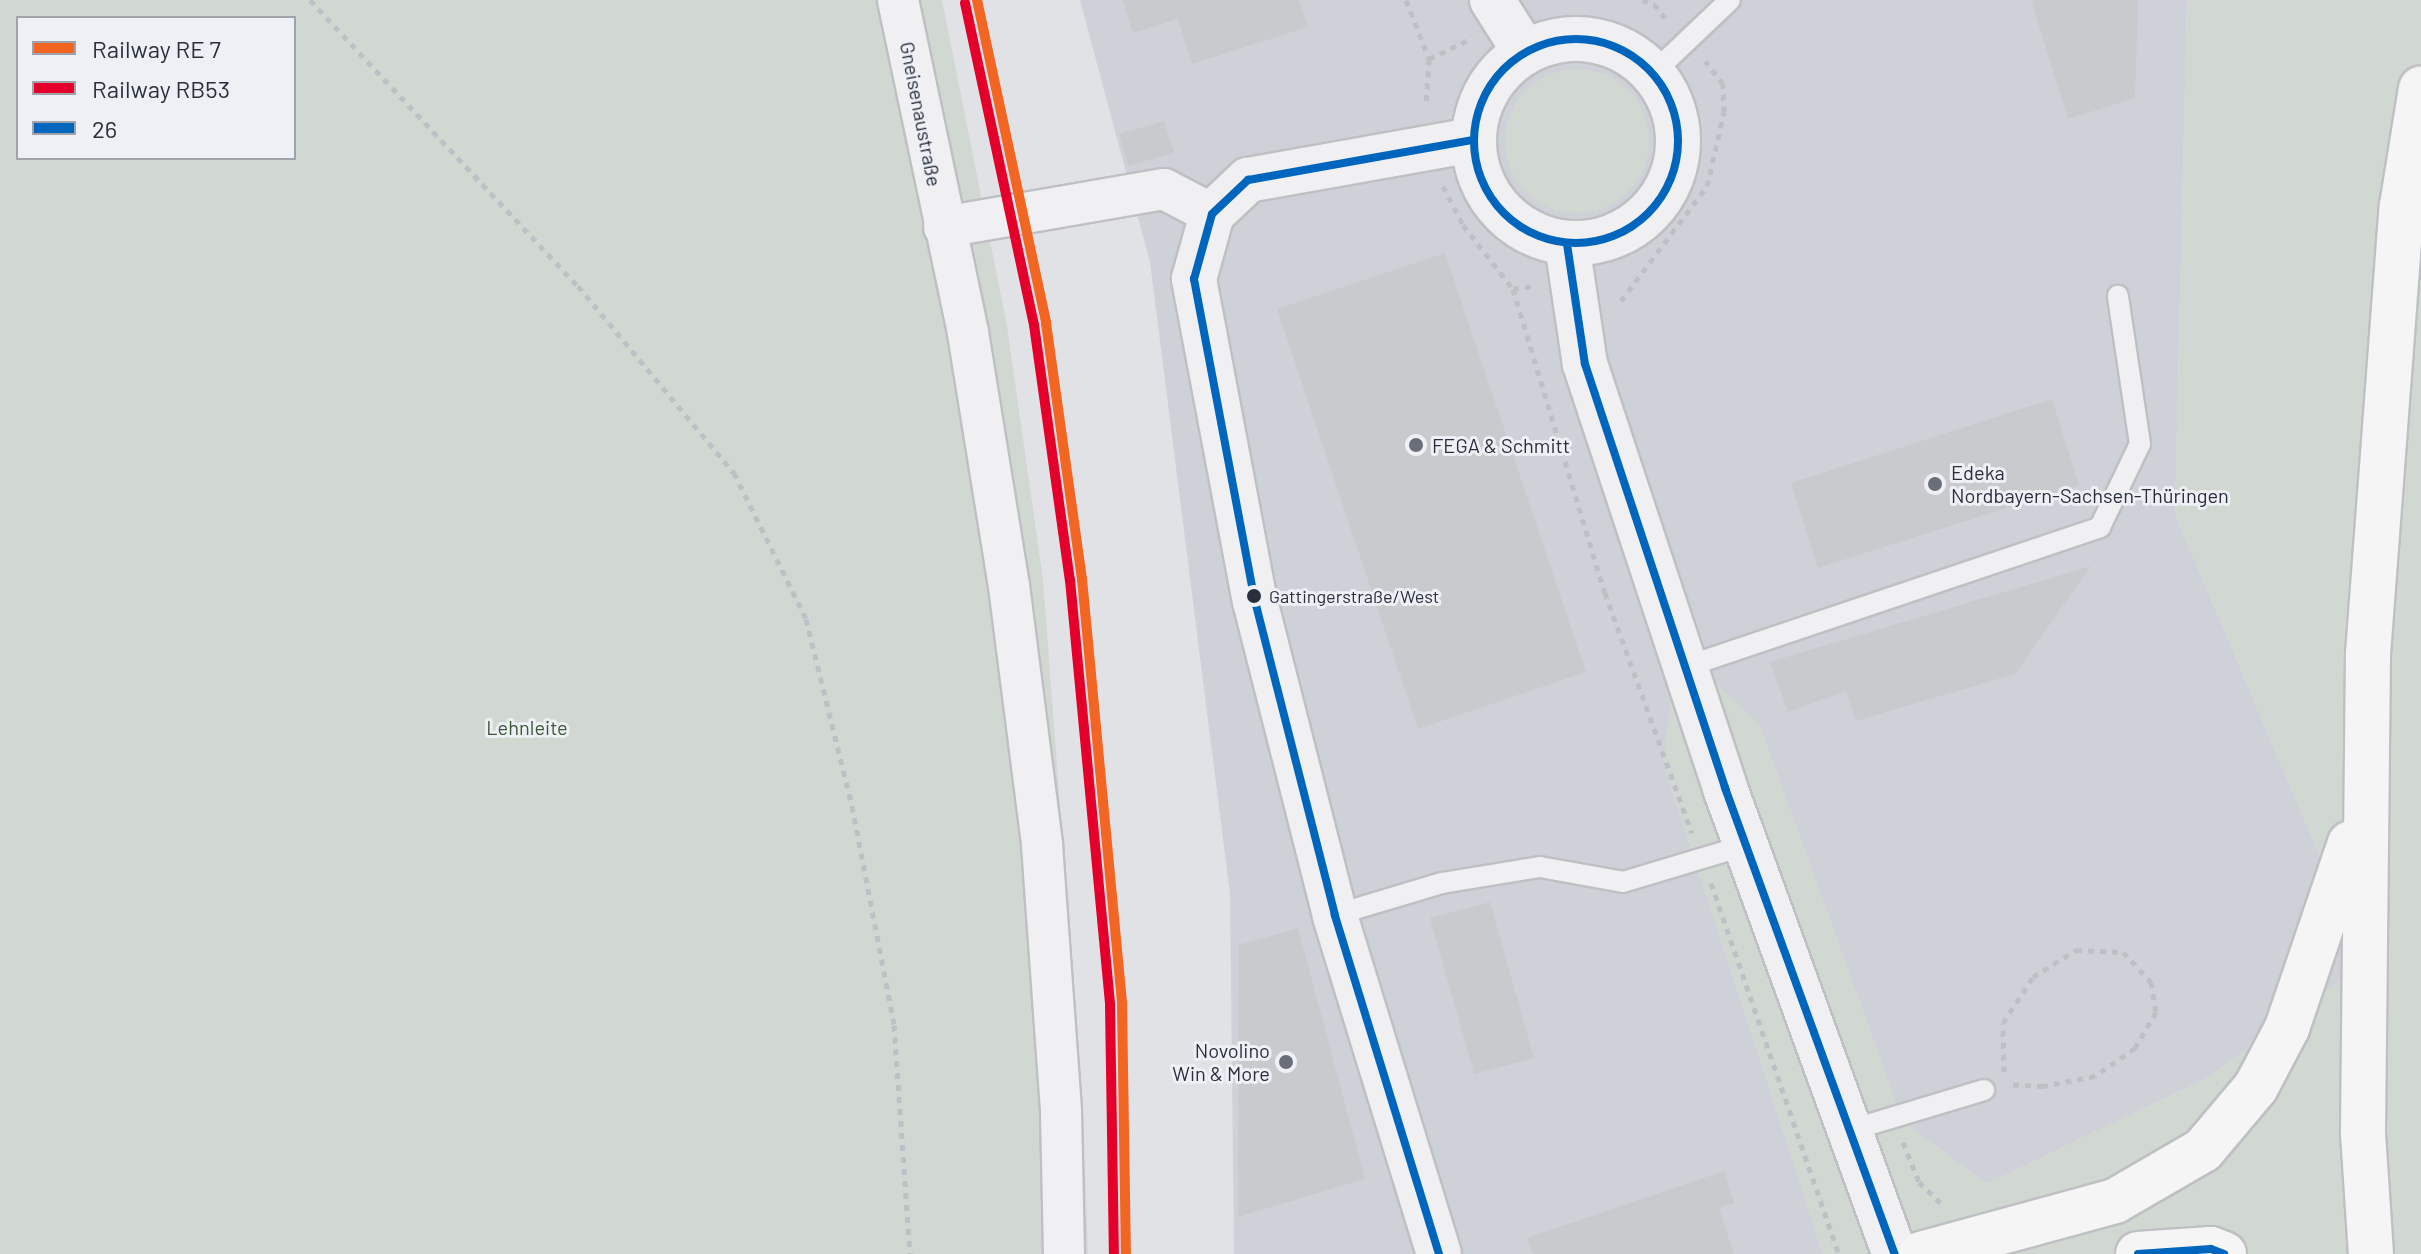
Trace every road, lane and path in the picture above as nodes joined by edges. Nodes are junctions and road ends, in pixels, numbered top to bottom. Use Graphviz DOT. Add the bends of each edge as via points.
graph roads {
  1 [pos="310,0"];
  2 [pos="898,0"];
  3 [pos="1406,0"];
  4 [pos="1492,0"];
  5 [pos="1642,0"];
  6 [pos="1730,0"];
  7 [pos="1654,4"];
  8 [pos="1525,52"];
  9 [pos="1429,59"];
  10 [pos="1714,69"];
  11 [pos="1653,73"];
  12 [pos="2421,89"];
  13 [pos="1473,140"];
  14 [pos="1212,214"];
  15 [pos="944,227"];
  16 [pos="1567,244"];
  17 [pos="1513,289"];
  18 [pos="2118,296"];
  19 [pos="1621,299"];
  20 [pos="1685,667"];
  21 [pos="2365,795"];
  22 [pos="1746,845"];
  23 [pos="1701,857"];
  24 [pos="1335,915"];
  25 [pos="1993,1086"];
  26 [pos="1851,1130"];
  27 [pos="910,1254"];
  28 [pos="1064,1254"];
  29 [pos="1439,1254"];
  30 [pos="1839,1254"];
  31 [pos="1895,1254"];
  32 [pos="1921,1254"];
  33 [pos="2138,1254"];
  34 [pos="2224,1254"];
  35 [pos="2371,1254"];
  1 -- 27 [label="path" via="578,286 734,473 806,619 852,806 894,1025"];
  2 -- 15 [label="street, Gneisenaustraße"];
  3 -- 9 [label="path"];
  4 -- 8 [label="street"];
  5 -- 7 [label="path"];
  6 -- 11 [label="lane"];
  8 -- 11 [label="street" via="1572,38 1602,41 1630,53"];
  8 -- 13 [label="street" via="1493,80 1478,108"];
  10 -- 19 [label="path" via="1723,84 1724,112 1707,186"];
  11 -- 16 [label="street" via="1671,102 1678,136 1674,171 1659,203 1634,227"];
  12 -- 21 [label="highway" via="2402,206 2383,421"];
  13 -- 14 [label="street" via="1248,180"];
  13 -- 16 [label="street" via="1477,171 1490,199 1537,237"];
  14 -- 15 [label="street" via="1164,189"];
  14 -- 24 [label="street" via="1194,279 1255,602"];
  15 -- 28 [label="street, Gneisenaustraße" via="968,333 1009,586 1042,845 1061,1111"];
  16 -- 20 [label="street" via="1585,364"];
  17 -- 23 [label="path" via="1605,593"];
  18 -- 20 [label="lane" via="2140,444 2100,527"];
  20 -- 22 [label="street"];
  21 -- 32 [label="highway" via="2287,1028 2256,1087 2203,1150 2115,1201"];
  21 -- 35 [label="highway" via="2363,1132"];
  22 -- 23 [label="lane"];
  22 -- 26 [label="street"];
  23 -- 24 [label="lane" via="1623,882 1526,870 1442,883"];
  23 -- 30 [label="path"];
  24 -- 29 [label="street"];
  25 -- 25 [label="path" via="2043,1086 2095,1076 2135,1048 2156,1012 2151,982 2123,952 2076,950 2033,977 2003,1023 2006,1062"];
  25 -- 26 [label="lane"];
  26 -- 31 [label="street"];
  33 -- 34 [label="highway" via="2211,1249"];
}
